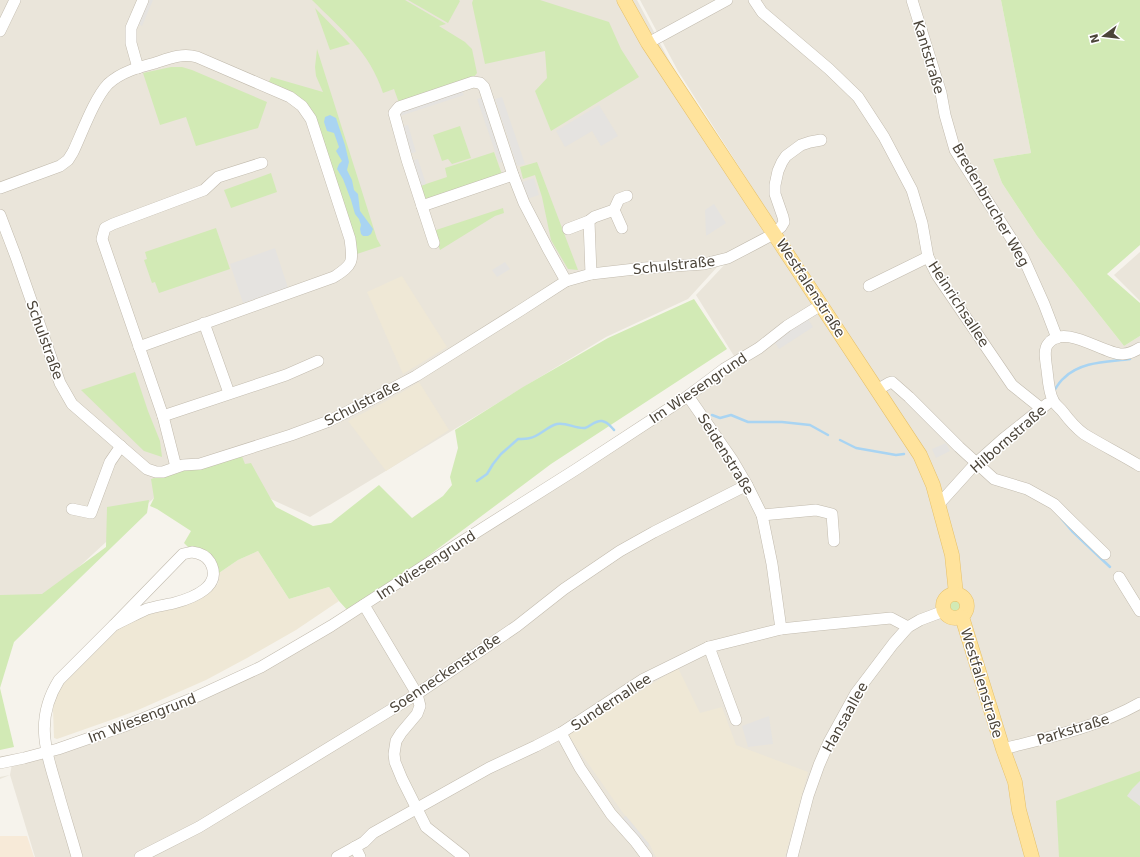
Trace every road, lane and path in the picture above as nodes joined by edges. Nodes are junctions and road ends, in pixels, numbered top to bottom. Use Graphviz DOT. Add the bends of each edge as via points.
graph roads {
  1 [pos="15,0"];
  2 [pos="143,0"];
  3 [pos="624,0"];
  4 [pos="727,0"];
  5 [pos="754,0"];
  6 [pos="912,0"];
  7 [pos="0,31"];
  8 [pos="648,43"];
  9 [pos="138,68"];
  10 [pos="945,115"];
  11 [pos="821,140"];
  12 [pos="262,163"];
  13 [pos="513,175"];
  14 [pos="0,188"];
  15 [pos="627,196"];
  16 [pos="422,206"];
  17 [pos="614,210"];
  18 [pos="0,215"];
  19 [pos="589,221"];
  20 [pos="622,228"];
  21 [pos="568,229"];
  22 [pos="774,232"];
  23 [pos="434,243"];
  24 [pos="928,257"];
  25 [pos="591,274"];
  26 [pos="566,281"];
  27 [pos="869,286"];
  28 [pos="821,305"];
  29 [pos="204,323"];
  30 [pos="1056,338"];
  31 [pos="139,347"];
  32 [pos="1140,348"];
  33 [pos="318,362"];
  34 [pos="877,390"];
  35 [pos="230,393"];
  36 [pos="688,396"];
  37 [pos="1052,400"];
  38 [pos="1042,409"];
  39 [pos="163,416"];
  40 [pos="121,446"];
  41 [pos="976,463"];
  42 [pos="1140,466"];
  43 [pos="176,467"];
  44 [pos="747,486"];
  45 [pos="939,504"];
  46 [pos="72,509"];
  47 [pos="762,515"];
  48 [pos="834,541"];
  49 [pos="1105,554"];
  50 [pos="1119,577"];
  51 [pos="956,594"];
  52 [pos="364,605"];
  53 [pos="944,611"];
  54 [pos="1140,611"];
  55 [pos="962,617"];
  56 [pos="114,626"];
  57 [pos="908,627"];
  58 [pos="781,629"];
  59 [pos="709,647"];
  60 [pos="417,694"];
  61 [pos="1140,703"];
  62 [pos="736,720"];
  63 [pos="561,734"];
  64 [pos="1003,749"];
  65 [pos="46,752"];
  66 [pos="0,763"];
  67 [pos="417,808"];
  68 [pos="358,852"];
  69 [pos="1031,856"];
  70 [pos="77,857"];
  71 [pos="140,857"];
  72 [pos="337,857"];
  73 [pos="464,857"];
  74 [pos="647,857"];
  75 [pos="792,857"];
  1 -- 7 [label="street"];
  2 -- 9 [label="street" via="131,28 131,43"];
  3 -- 8 [label="main road, Westfalenstraße"];
  4 -- 8 [label="street"];
  5 -- 24 [label="street, Heinrichsallee" via="762,12 858,97 884,137 912,190 922,223"];
  6 -- 10 [label="street, Kantstraße" via="941,93"];
  8 -- 22 [label="main road, Westfalenstraße"];
  9 -- 14 [label="street" via="114,80 98,98 68,160 60,166"];
  9 -- 29 [label="street" via="177,56 197,57 276,90 302,106 311,119 350,239 350,265 334,277"];
  10 -- 30 [label="street, Bredenbrucher Weg" via="955,150 1023,257"];
  11 -- 22 [label="street" via="801,145 782,162 776,178 775,194 784,222"];
  12 -- 31 [label="street" via="218,177 204,190 105,228 102,239"];
  13 -- 16 [label="street"];
  13 -- 16 [label="street" via="484,87 480,82 473,82 399,107 394,113 396,123"];
  13 -- 26 [label="street" via="524,203"];
  15 -- 17 [label="street" via="619,199"];
  16 -- 23 [label="street"];
  17 -- 19 [label="street"];
  17 -- 20 [label="street"];
  18 -- 40 [label="street, Schulstraße" via="60,384 72,404"];
  19 -- 21 [label="street"];
  19 -- 25 [label="street"];
  22 -- 25 [label="street, Schulstraße" via="728,258 704,264"];
  22 -- 28 [label="main road, Westfalenstraße"];
  24 -- 27 [label="street"];
  24 -- 38 [label="street, Heinrichsallee" via="937,275 1012,385"];
  25 -- 26 [label="street, Schulstraße"];
  26 -- 43 [label="street, Schulstraße" via="416,376 329,421 218,459"];
  28 -- 34 [label="main road, Westfalenstraße"];
  28 -- 36 [label="street, Im Wiesengrund"];
  29 -- 31 [label="street"];
  29 -- 35 [label="street"];
  30 -- 32 [label="street" via="1075,338 1118,354"];
  30 -- 37 [label="street, Hilbornstraße" via="1047,344 1045,353"];
  31 -- 39 [label="street"];
  33 -- 35 [label="street"];
  34 -- 41 [label="street" via="892,382"];
  34 -- 45 [label="main road, Westfalenstraße" via="920,455"];
  35 -- 39 [label="street"];
  36 -- 44 [label="street, Seidenstraße"];
  36 -- 52 [label="street, Im Wiesengrund"];
  37 -- 38 [label="street, Hilbornstraße"];
  37 -- 42 [label="street" via="1083,433"];
  38 -- 41 [label="street, Hilbornstraße"];
  39 -- 43 [label="street"];
  40 -- 43 [label="street, Schulstraße" via="149,470 163,472"];
  40 -- 46 [label="street" via="110,462 91,513"];
  41 -- 45 [label="street, Hilbornstraße"];
  41 -- 49 [label="street" via="994,478 1027,489 1054,504"];
  44 -- 47 [label="street, Seidenstraße"];
  44 -- 60 [label="street, Soenneckenstraße" via="620,551"];
  45 -- 51 [label="main road, Westfalenstraße" via="952,555"];
  47 -- 48 [label="street" via="816,510 832,514"];
  47 -- 58 [label="street, Seidenstraße"];
  50 -- 54 [label="street"];
  51 -- 53 [label="main road" via="951,594 945,599"];
  51 -- 55 [label="main road" via="963,596 967,603 967,611"];
  52 -- 60 [label="street"];
  52 -- 65 [label="street, Im Wiesengrund" via="261,667 229,682 127,725"];
  53 -- 55 [label="main road" via="952,618"];
  53 -- 57 [label="street, Hansaallee"];
  55 -- 64 [label="main road, Westfalenstraße"];
  56 -- 56 [label="street" via="149,609 196,596 209,586 214,575 209,560 200,553 184,554"];
  56 -- 65 [label="street" via="59,680 53,690 44,722"];
  57 -- 58 [label="street, Sundernallee" via="890,618"];
  57 -- 75 [label="street, Hansaallee" via="892,644 856,693 830,742 808,796"];
  58 -- 59 [label="street, Sundernallee"];
  59 -- 62 [label="street"];
  59 -- 63 [label="street, Sundernallee" via="642,680"];
  60 -- 67 [label="street" via="420,706 417,714 401,733 394,754 402,779"];
  60 -- 71 [label="street, Soenneckenstraße" via="199,827"];
  61 -- 64 [label="street, Parkstraße" via="1089,726"];
  63 -- 67 [label="street, Sundernallee" via="489,768"];
  63 -- 74 [label="street" via="611,814"];
  64 -- 69 [label="main road, Westfalenstraße" via="1015,782 1019,810"];
  65 -- 66 [label="street, Im Wiesengrund"];
  65 -- 70 [label="street"];
  67 -- 68 [label="street, Sundernallee" via="373,833"];
  67 -- 73 [label="street" via="426,827"];
  68 -- 72 [label="street, Sundernallee"];
}
